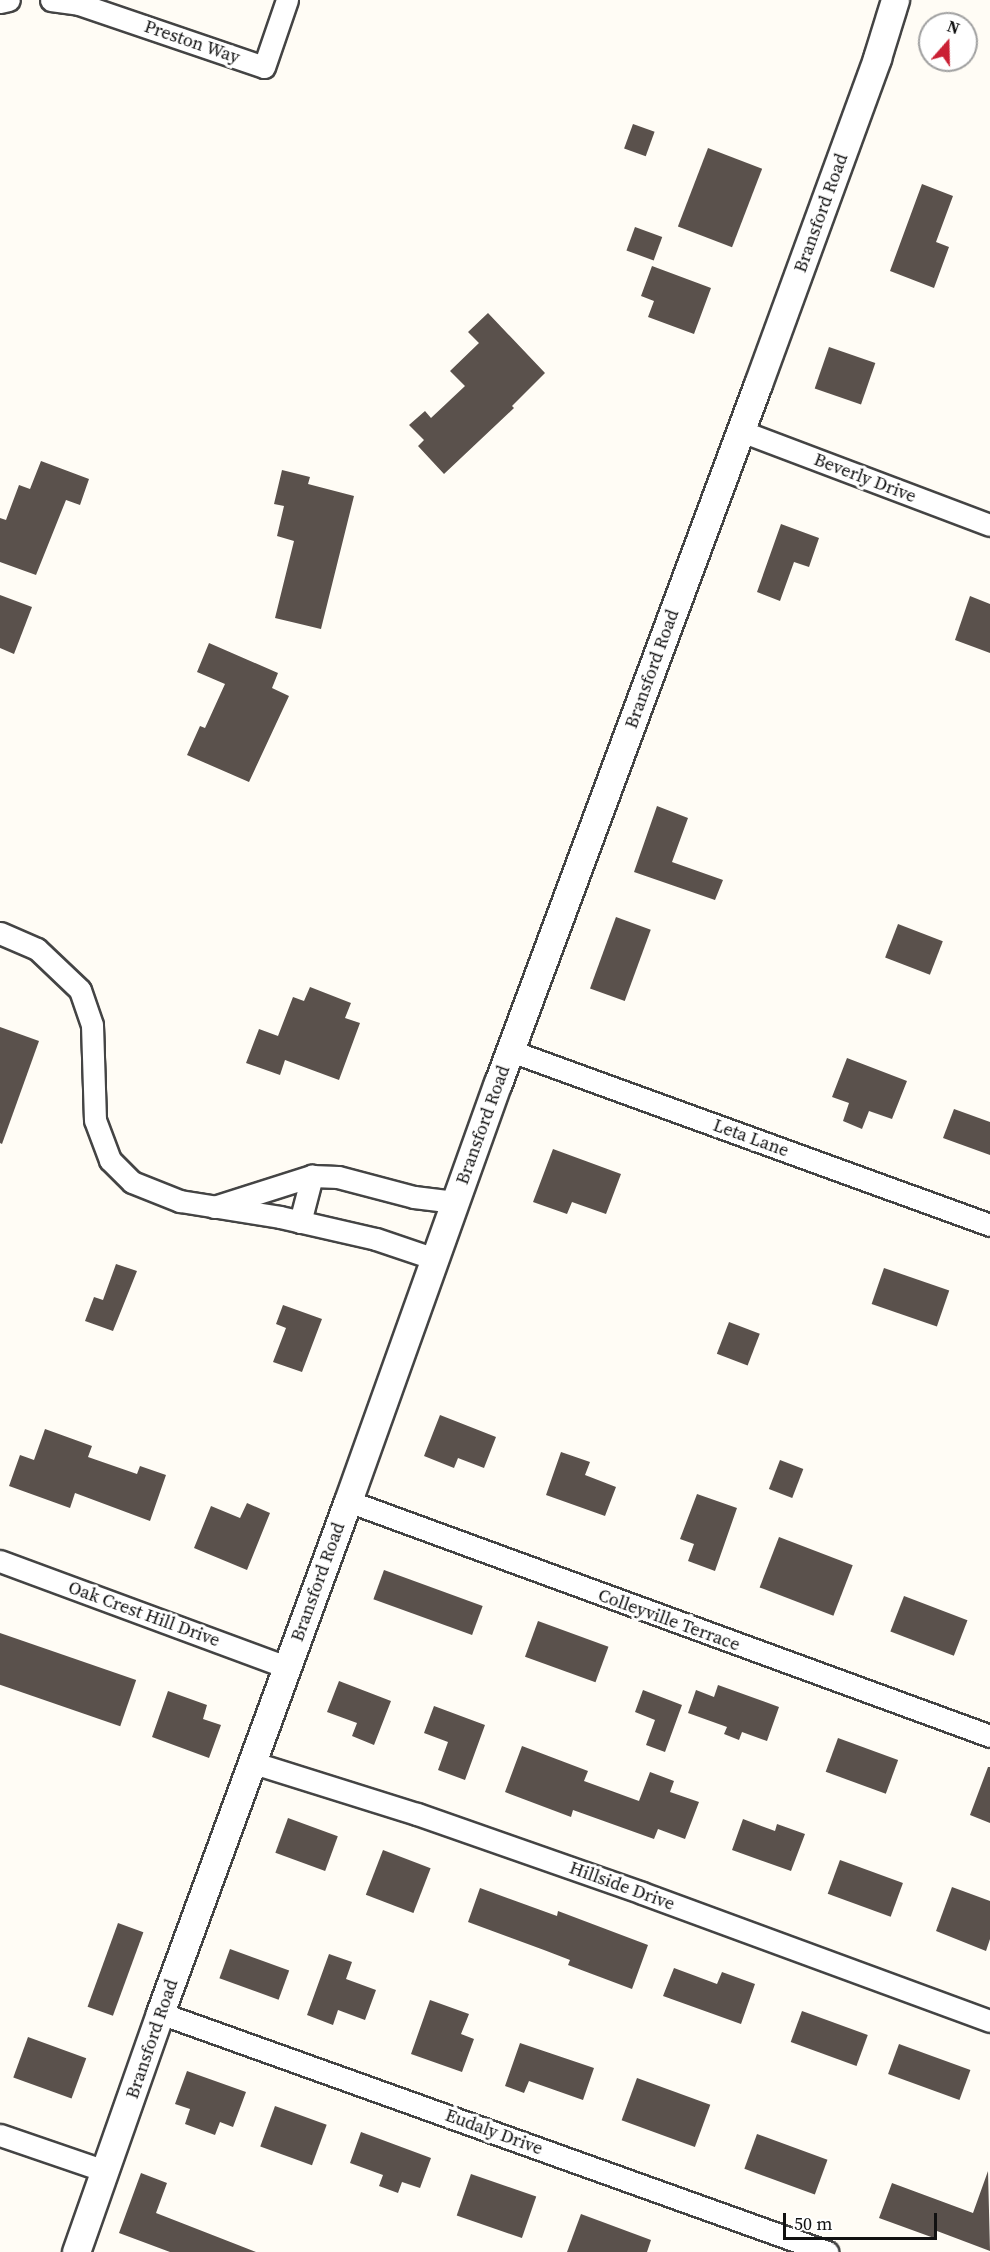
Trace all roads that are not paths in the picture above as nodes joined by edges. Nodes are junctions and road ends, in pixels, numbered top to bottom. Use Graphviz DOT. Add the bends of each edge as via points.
graph roads {
  1 [pos="9,0"];
  2 [pos="51,0"];
  3 [pos="287,0"];
  4 [pos="895,0"];
  5 [pos="0,2"];
  6 [pos="741,431"];
  7 [pos="990,525"];
  8 [pos="0,933"];
  9 [pos="511,1051"];
  10 [pos="312,1176"];
  11 [pos="455,1202"];
  12 [pos="211,1208"];
  13 [pos="300,1222"];
  14 [pos="990,1225"];
  15 [pos="435,1259"];
  16 [pos="348,1502"];
  17 [pos="0,1561"];
  18 [pos="287,1667"];
  19 [pos="990,1736"];
  20 [pos="251,1762"];
  21 [pos="160,2013"];
  22 [pos="990,2021"];
  23 [pos="0,2135"];
  24 [pos="105,2171"];
  25 [pos="796,2246"];
  26 [pos="76,2252"];
  27 [pos="827,2252"];
  1 -- 5 [label="street"];
  2 -- 3 [label="street, Preston Way" via="79,4 264,67"];
  4 -- 6 [label="street, Bransford Road"];
  6 -- 7 [label="street, Beverly Drive"];
  6 -- 9 [label="street, Bransford Road"];
  8 -- 12 [label="street" via="37,949 80,990 92,1025 96,1120 110,1160 132,1182 180,1201"];
  9 -- 11 [label="street, Bransford Road"];
  9 -- 14 [label="street, Leta Lane"];
  10 -- 11 [label="street" via="338,1177 414,1197"];
  10 -- 12 [label="street"];
  10 -- 13 [label="street"];
  11 -- 15 [label="street, Bransford Road"];
  12 -- 13 [label="street"];
  13 -- 15 [label="street" via="376,1239"];
  15 -- 16 [label="street, Bransford Road"];
  16 -- 18 [label="street, Bransford Road"];
  16 -- 19 [label="street, Colleyville Terrace"];
  17 -- 18 [label="street, Oak Crest Hill Drive"];
  18 -- 20 [label="street, Bransford Road"];
  20 -- 21 [label="street, Bransford Road"];
  20 -- 22 [label="street, Hillside Drive" via="417,1814"];
  21 -- 24 [label="street, Bransford Road"];
  21 -- 25 [label="street, Eudaly Drive"];
  23 -- 24 [label="street"];
  24 -- 26 [label="street, Bransford Road"];
  25 -- 27 [label="street, Eudaly Drive"];
}
